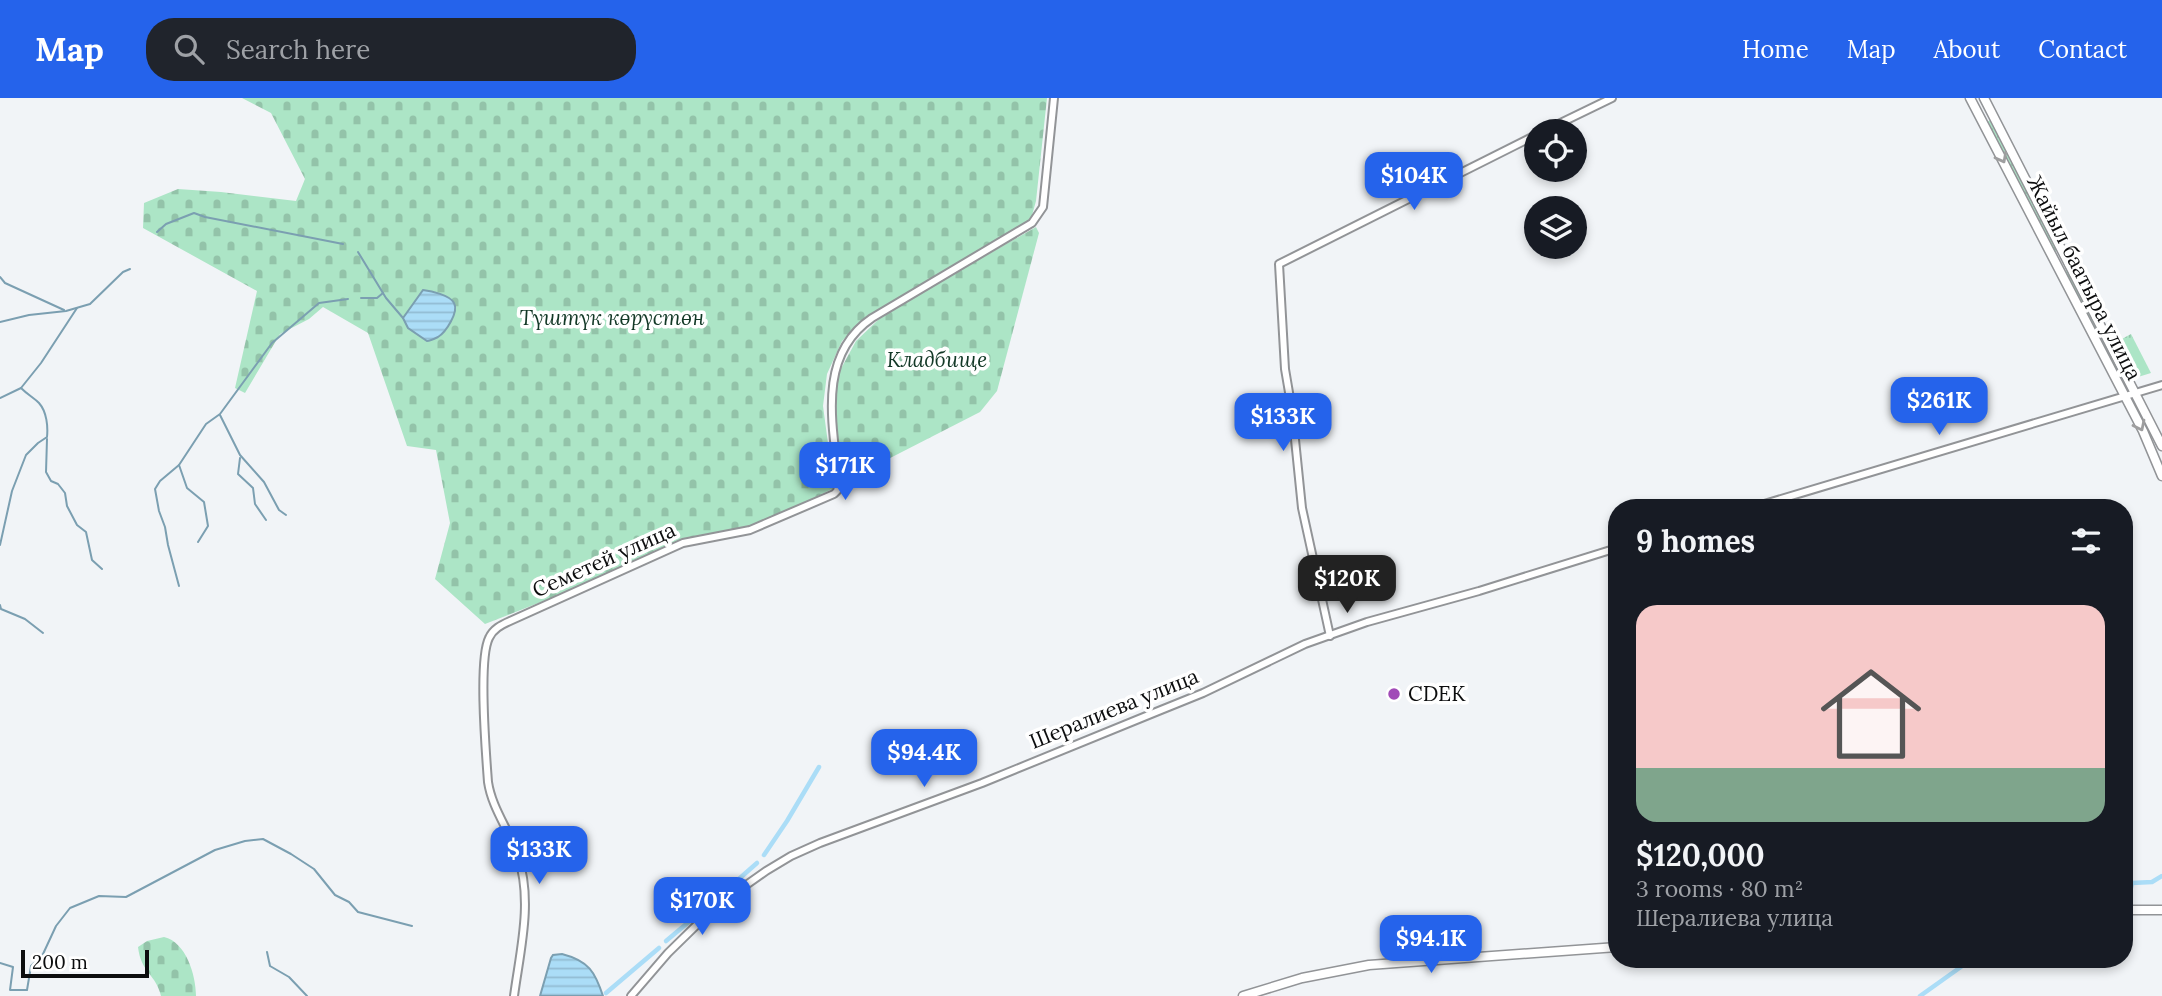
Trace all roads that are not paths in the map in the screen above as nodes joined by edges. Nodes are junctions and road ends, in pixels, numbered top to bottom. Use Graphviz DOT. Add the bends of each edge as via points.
graph roads {
  1 [pos="1054,98"];
  2 [pos="1612,98"];
  3 [pos="1970,98"];
  4 [pos="1984,98"];
  5 [pos="1569,119"];
  6 [pos="1524,141"];
  7 [pos="2069,262"];
  8 [pos="2056,264"];
  9 [pos="2162,385"];
  10 [pos="2136,393"];
  11 [pos="2125,396"];
  12 [pos="2162,446"];
  13 [pos="2162,476"];
  14 [pos="1781,499"];
  15 [pos="1608,551"];
  16 [pos="1330,636"];
  17 [pos="2133,910"];
  18 [pos="2162,910"];
  19 [pos="1608,948"];
  20 [pos="514,996"];
  21 [pos="631,996"];
  22 [pos="1243,996"];
  1 -- 20 [label="street, Семетей улица" via="1043,207 1032,223 872,317 848,342 832,385 839,483 834,494 750,530 683,543 492,632 484,655 488,782 524,883"];
  2 -- 5 [label="street"];
  3 -- 8 [label="main road, Жайыл баатыра улица, one-way"];
  4 -- 7 [label="main road, Жайыл баатыра улица"];
  6 -- 16 [label="street" via="1279,264 1285,369 1302,508"];
  7 -- 8 [label="main road"];
  7 -- 10 [label="main road, Жайыл баатыра улица"];
  8 -- 11 [label="main road, Жайыл баатыра улица"];
  9 -- 10 [label="street"];
  10 -- 11 [label="street"];
  10 -- 12 [label="main road, Жайыл баатыра улица"];
  11 -- 13 [label="main road, Жайыл баатыра улица, one-way"];
  11 -- 14 [label="street"];
  15 -- 16 [label="street, Шералиева улица"];
  16 -- 21 [label="street, Шералиева улица" via="1157,712 791,856 709,912"];
  17 -- 18 [label="main road"];
  19 -- 22 [label="main road" via="1369,964"];
}
